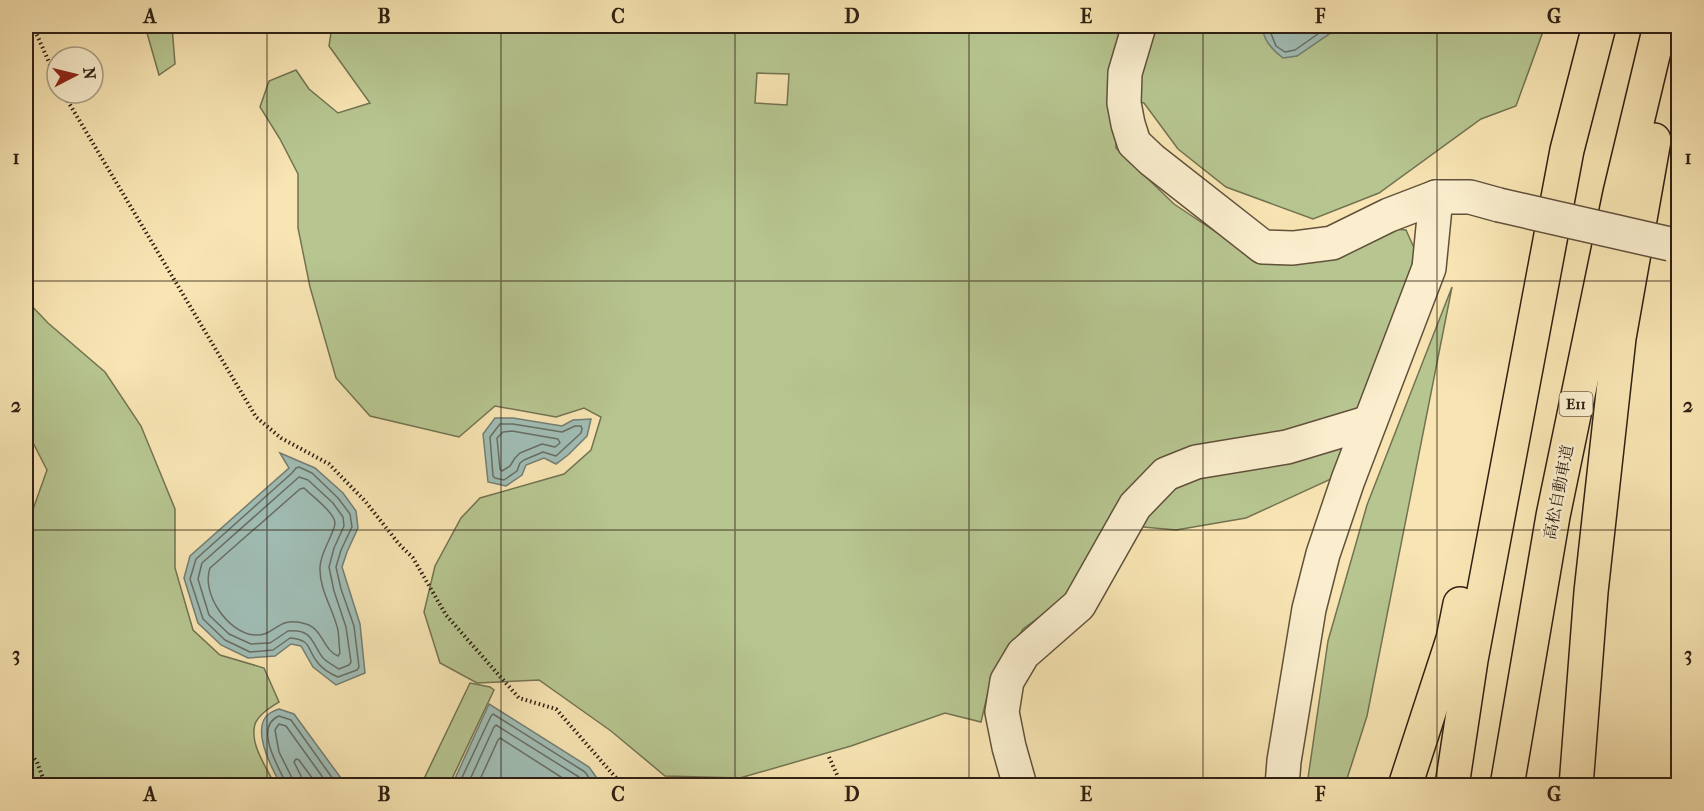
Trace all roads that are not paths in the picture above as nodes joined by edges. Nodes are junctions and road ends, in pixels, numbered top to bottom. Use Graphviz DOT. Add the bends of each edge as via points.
graph roads {
  1 [pos="1139,26"];
  2 [pos="1599,26"];
  3 [pos="1660,26"];
  4 [pos="1675,26"];
  5 [pos="1567,150"];
  6 [pos="1436,197"];
  7 [pos="1674,244"];
  8 [pos="1370,422"];
  9 [pos="1578,780"];
  10 [pos="1020,786"];
  11 [pos="1282,786"];
  12 [pos="1405,786"];
  13 [pos="1452,786"];
  14 [pos="1507,786"];
  1 -- 6 [label="street" via="1125,73 1124,103 1134,143 1263,248 1332,243"];
  2 -- 5 [label="highway"];
  3 -- 14 [label="highway, 高松自動車道 / E11" via="1620,193 1553,516"];
  4 -- 9 [label="highway" via="1619,338 1591,592"];
  5 -- 12 [label="highway" via="1527,277 1452,639"];
  5 -- 13 [label="highway" via="1471,660"];
  6 -- 7 [label="street, bridge" via="1470,197"];
  6 -- 8 [label="street" via="1430,268"];
  8 -- 10 [label="street" via="1287,447 1196,462 1167,474 1135,506 1079,605 1023,654 1007,681 1002,712"];
  8 -- 11 [label="street" via="1323,554 1309,609"];
}
